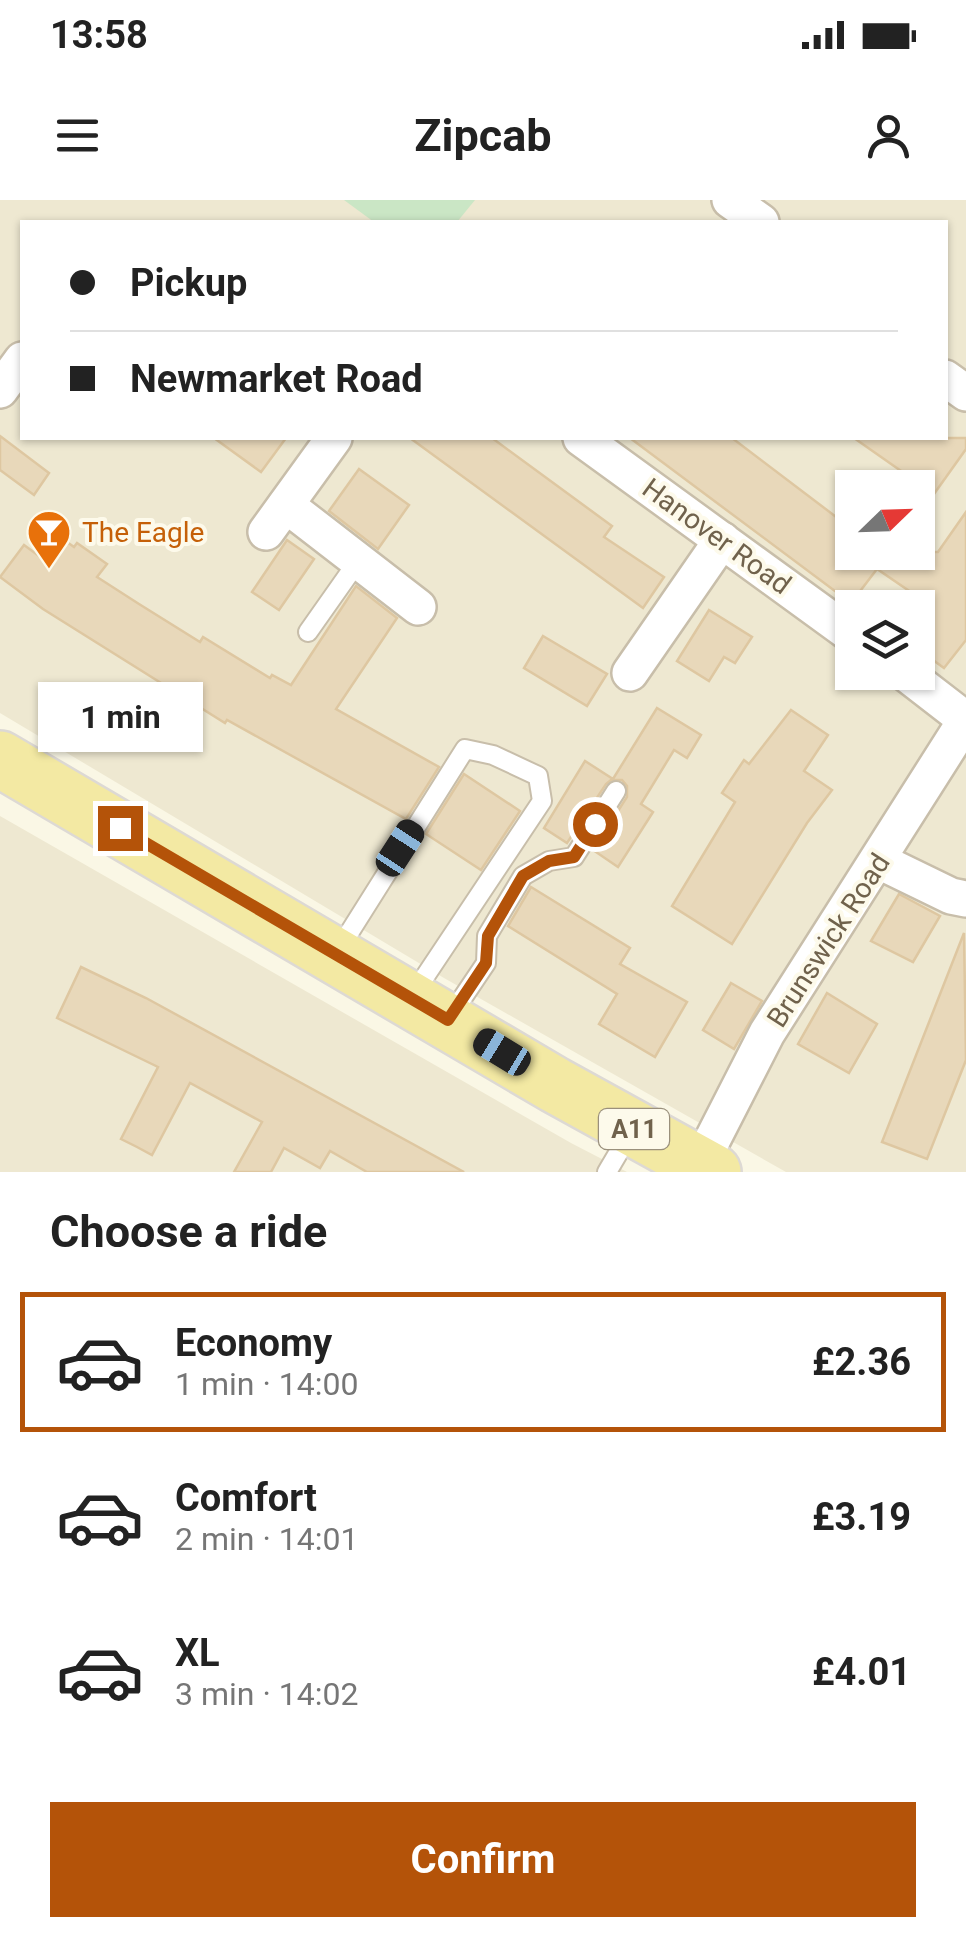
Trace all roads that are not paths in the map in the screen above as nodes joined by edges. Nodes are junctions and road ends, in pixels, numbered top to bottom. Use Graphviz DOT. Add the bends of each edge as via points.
graph roads {
  1 [pos="730,200"];
  2 [pos="758,220"];
  3 [pos="20,363"];
  4 [pos="0,390"];
  5 [pos="333,440"];
  6 [pos="584,440"];
  7 [pos="722,540"];
  8 [pos="358,561"];
  9 [pos="418,607"];
  10 [pos="835,623"];
  11 [pos="308,632"];
  12 [pos="630,674"];
  13 [pos="927,690"];
  14 [pos="966,720"];
  15 [pos="0,759"];
  16 [pos="616,791"];
  17 [pos="878,861"];
  18 [pos="966,899"];
  19 [pos="336,954"];
  20 [pos="429,1009"];
  21 [pos="620,1150"];
  22 [pos="706,1169"];
  1 -- 2 [label="street"];
  3 -- 4 [label="street"];
  5 -- 8 [label="street" via="276,519"];
  6 -- 7 [label="street, Hanover Road"];
  7 -- 10 [label="street, Hanover Road"];
  7 -- 12 [label="street"];
  8 -- 9 [label="street"];
  8 -- 11 [label="lane"];
  13 -- 14 [label="street"];
  14 -- 17 [label="street, Brunswick Road"];
  15 -- 19 [label="main road, A11"];
  16 -- 20 [label="lane" via="574,857 523,876 488,936 486,963"];
  17 -- 18 [label="street"];
  17 -- 22 [label="street, Brunswick Road" via="767,1033"];
  19 -- 20 [label="main road, A11"];
  19 -- 20 [label="lane" via="465,749 538,776 542,801"];
  20 -- 21 [label="main road, A11"];
  21 -- 22 [label="main road, A11"];
}
